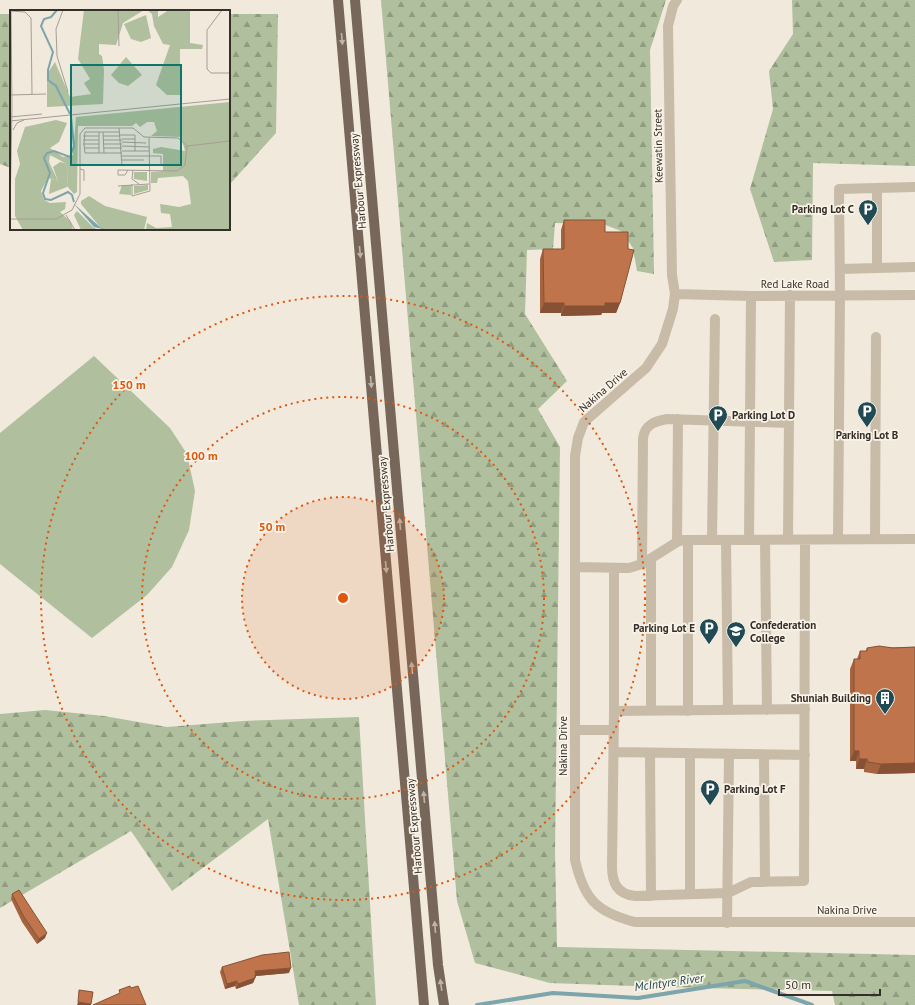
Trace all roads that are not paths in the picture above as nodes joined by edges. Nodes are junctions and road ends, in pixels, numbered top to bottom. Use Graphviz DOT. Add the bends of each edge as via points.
graph roads {
  1 [pos="338,0"];
  2 [pos="355,0"];
  3 [pos="677,0"];
  4 [pos="915,187"];
  5 [pos="877,188"];
  6 [pos="915,267"];
  7 [pos="877,268"];
  8 [pos="840,269"];
  9 [pos="675,294"];
  10 [pos="790,295"];
  11 [pos="840,295"];
  12 [pos="915,295"];
  13 [pos="751,296"];
  14 [pos="715,319"];
  15 [pos="876,337"];
  16 [pos="678,419"];
  17 [pos="714,421"];
  18 [pos="750,422"];
  19 [pos="789,423"];
  20 [pos="838,539"];
  21 [pos="875,539"];
  22 [pos="915,539"];
  23 [pos="688,540"];
  24 [pos="712,540"];
  25 [pos="726,540"];
  26 [pos="749,540"];
  27 [pos="765,540"];
  28 [pos="788,540"];
  29 [pos="805,540"];
  30 [pos="677,542"];
  31 [pos="647,562"];
  32 [pos="575,567"];
  33 [pos="614,568"];
  34 [pos="805,709"];
  35 [pos="728,710"];
  36 [pos="767,710"];
  37 [pos="614,711"];
  38 [pos="651,711"];
  39 [pos="688,711"];
  40 [pos="575,730"];
  41 [pos="614,730"];
  42 [pos="614,752"];
  43 [pos="650,753"];
  44 [pos="690,754"];
  45 [pos="729,754"];
  46 [pos="764,754"];
  47 [pos="805,755"];
  48 [pos="764,882"];
  49 [pos="728,893"];
  50 [pos="690,894"];
  51 [pos="651,896"];
  52 [pos="727,922"];
  53 [pos="915,922"];
  54 [pos="424,1005"];
  55 [pos="444,1005"];
  1 -- 54 [label="main road, Harbour Expressway, one-way"];
  55 -- 2 [label="main road, Harbour Expressway, one-way" via="438,965"];
  3 -- 9 [label="street, Keewatin Street" via="668,26 672,275"];
  4 -- 5 [label="street"];
  5 -- 7 [label="street"];
  5 -- 8 [label="street" via="839,189"];
  6 -- 7 [label="street"];
  7 -- 8 [label="street"];
  8 -- 11 [label="street"];
  9 -- 13 [label="street, Red Lake Road"];
  9 -- 32 [label="street, Nakina Drive" via="662,344 646,368 584,422 578,438 575,456"];
  10 -- 11 [label="street, Red Lake Road"];
  10 -- 13 [label="street, Red Lake Road"];
  10 -- 19 [label="street"];
  11 -- 12 [label="street, Red Lake Road"];
  11 -- 20 [label="street"];
  13 -- 18 [label="street"];
  14 -- 17 [label="street"];
  15 -- 21 [label="street"];
  16 -- 17 [label="street"];
  16 -- 30 [label="street"];
  16 -- 31 [label="street" via="656,421 644,434"];
  17 -- 18 [label="street"];
  17 -- 24 [label="street"];
  18 -- 19 [label="street"];
  18 -- 26 [label="street"];
  19 -- 28 [label="street"];
  20 -- 21 [label="street"];
  20 -- 29 [label="street"];
  21 -- 22 [label="street"];
  23 -- 24 [label="street"];
  23 -- 30 [label="street"];
  23 -- 39 [label="street"];
  24 -- 25 [label="street"];
  25 -- 26 [label="street"];
  25 -- 35 [label="street"];
  26 -- 27 [label="street"];
  27 -- 28 [label="street"];
  27 -- 36 [label="street"];
  28 -- 29 [label="street"];
  29 -- 34 [label="street"];
  30 -- 31 [label="street"];
  31 -- 33 [label="street" via="629,568"];
  31 -- 38 [label="street"];
  32 -- 33 [label="street"];
  32 -- 40 [label="street, Nakina Drive"];
  33 -- 37 [label="street"];
  34 -- 36 [label="street"];
  34 -- 47 [label="street"];
  35 -- 36 [label="street"];
  35 -- 39 [label="street"];
  37 -- 38 [label="street"];
  37 -- 41 [label="street"];
  38 -- 39 [label="street"];
  40 -- 41 [label="street"];
  40 -- 52 [label="street, Nakina Drive" via="575,860 579,879 586,892 598,906 617,917 635,922"];
  41 -- 42 [label="street"];
  42 -- 43 [label="street"];
  42 -- 51 [label="street" via="612,876 617,888 626,894"];
  43 -- 44 [label="street"];
  43 -- 51 [label="street"];
  44 -- 45 [label="street"];
  44 -- 50 [label="street"];
  45 -- 46 [label="street"];
  45 -- 49 [label="street"];
  46 -- 47 [label="street"];
  46 -- 48 [label="street"];
  47 -- 48 [label="street" via="804,881"];
  48 -- 49 [label="street" via="751,882"];
  49 -- 50 [label="street"];
  49 -- 52 [label="street"];
  50 -- 51 [label="street"];
  52 -- 53 [label="street, Nakina Drive"];
}
